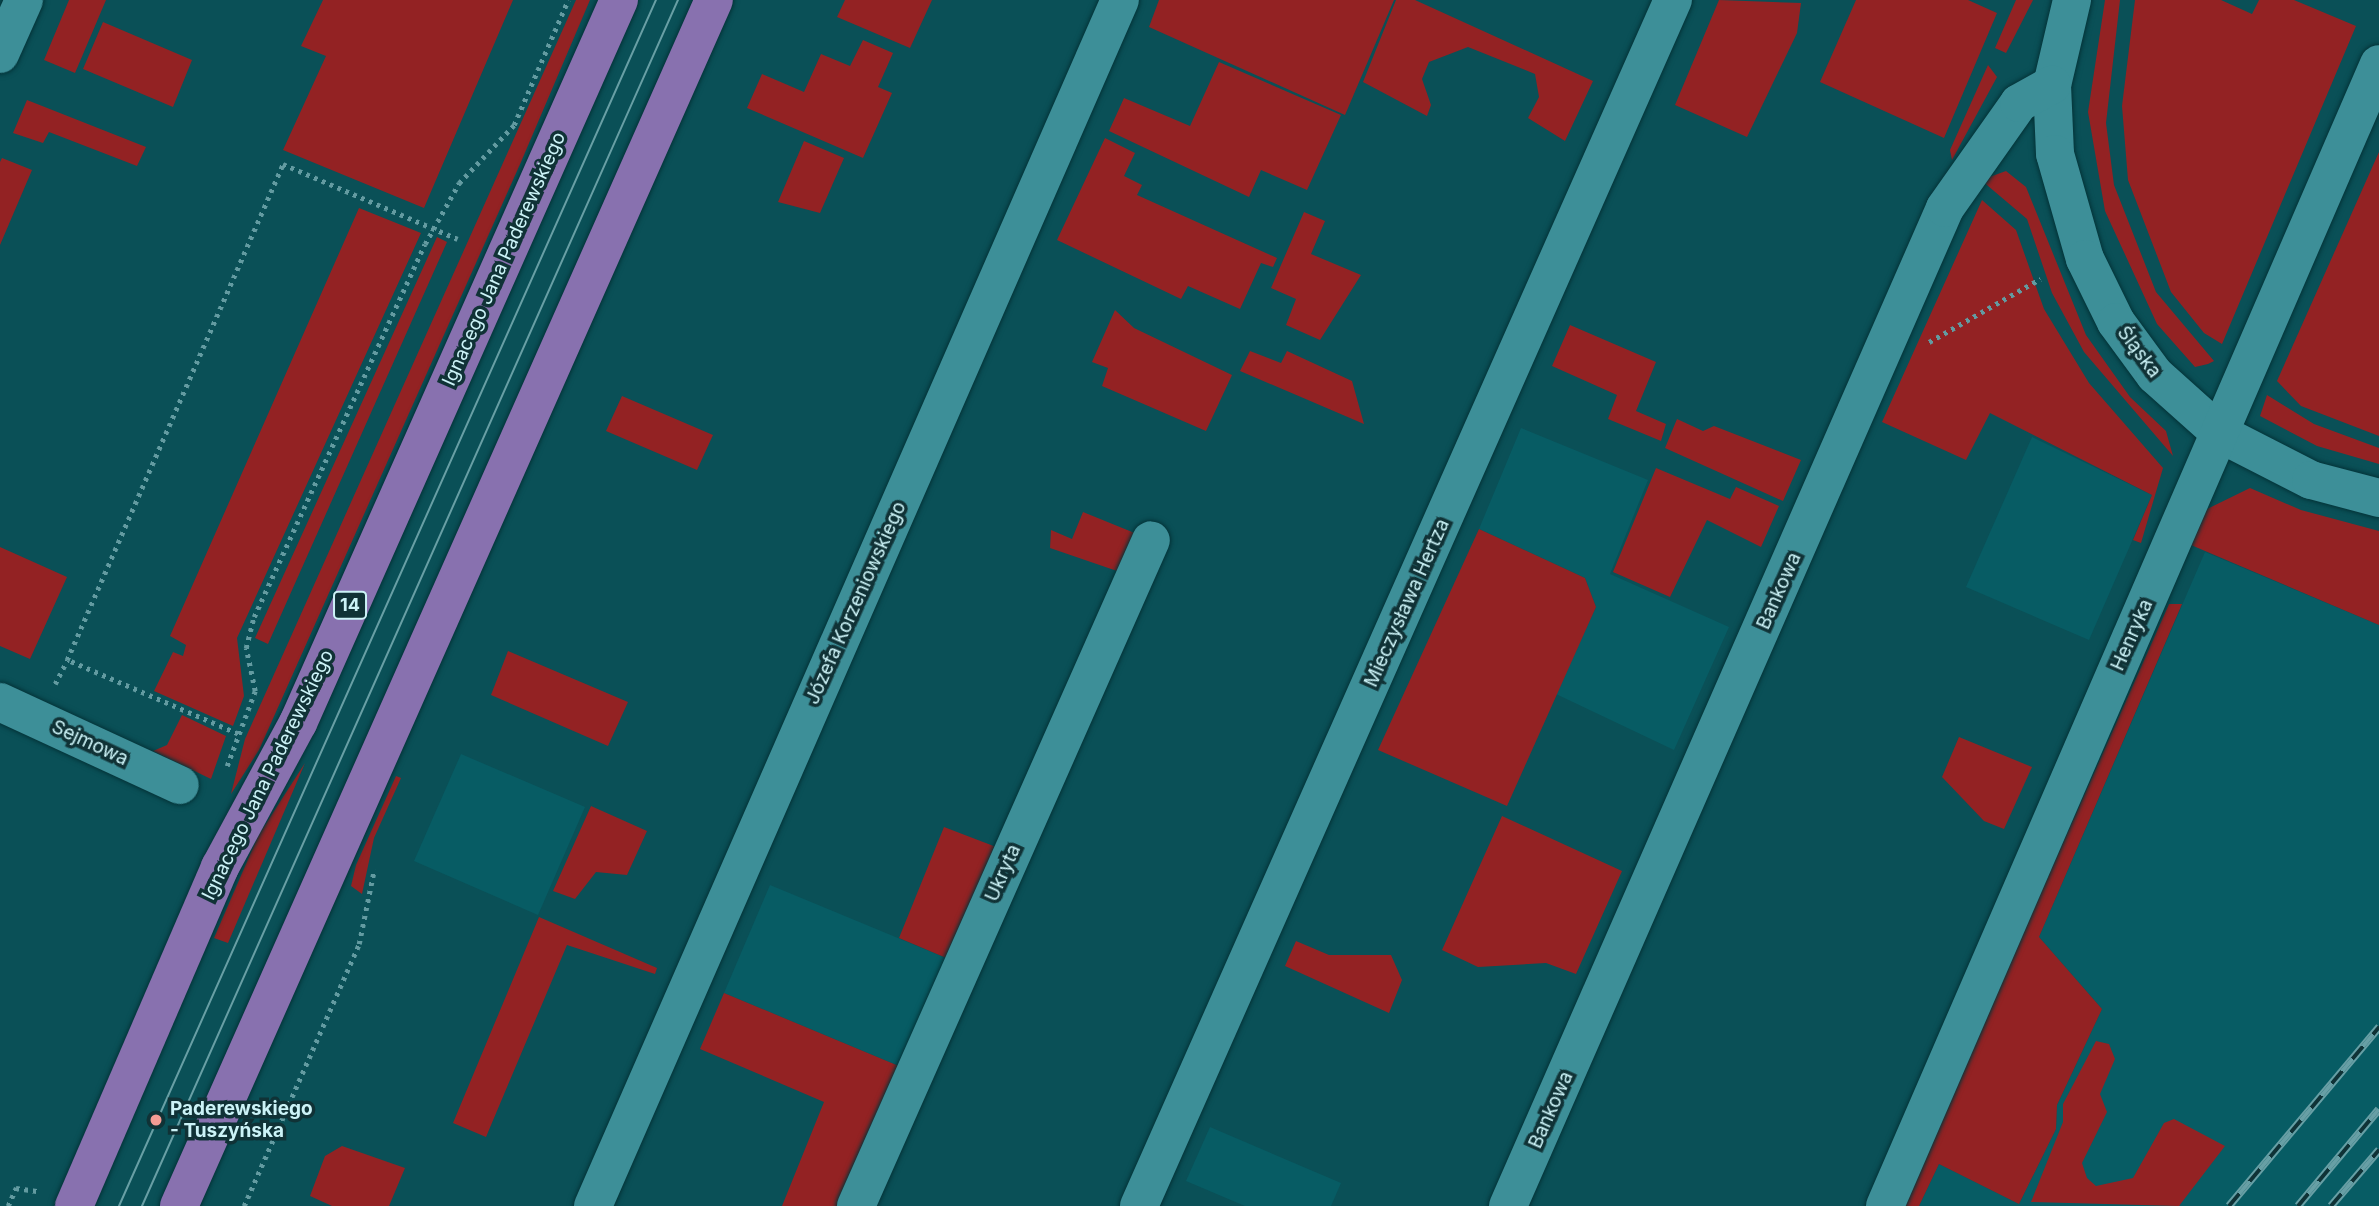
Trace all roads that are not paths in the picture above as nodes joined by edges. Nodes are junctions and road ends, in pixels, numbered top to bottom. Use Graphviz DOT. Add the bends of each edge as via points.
graph roads {
  1 [pos="24,0"];
  2 [pos="619,0"];
  3 [pos="714,0"];
  4 [pos="1120,0"];
  5 [pos="1673,0"];
  6 [pos="2072,0"];
  7 [pos="0,54"];
  8 [pos="2379,64"];
  9 [pos="2052,85"];
  10 [pos="2221,434"];
  11 [pos="2379,498"];
  12 [pos="1151,540"];
  13 [pos="0,702"];
  14 [pos="180,785"];
  15 [pos="74,1206"];
  16 [pos="179,1206"];
  17 [pos="593,1206"];
  18 [pos="856,1206"];
  19 [pos="1139,1206"];
  20 [pos="1508,1206"];
  21 [pos="1885,1206"];
  1 -- 7 [label="street"];
  2 -- 15 [label="main road, Ignacego Jana Paderewskiego / 14" via="298,723 220,867"];
  3 -- 16 [label="main road"];
  4 -- 17 [label="street, Józefa Korzeniowskiego"];
  5 -- 19 [label="street, Mieczysława Hertza"];
  6 -- 9 [label="street"];
  8 -- 10 [label="street, Henryka"];
  9 -- 10 [label="street, Śląska" via="2058,176 2101,294 2155,375"];
  9 -- 20 [label="street, Bankowa" via="2019,103 1945,208"];
  10 -- 11 [label="street, Śląska" via="2311,480"];
  10 -- 21 [label="street, Henryka"];
  12 -- 18 [label="street, Ukryta"];
  13 -- 14 [label="street, Sejmowa"];
}
